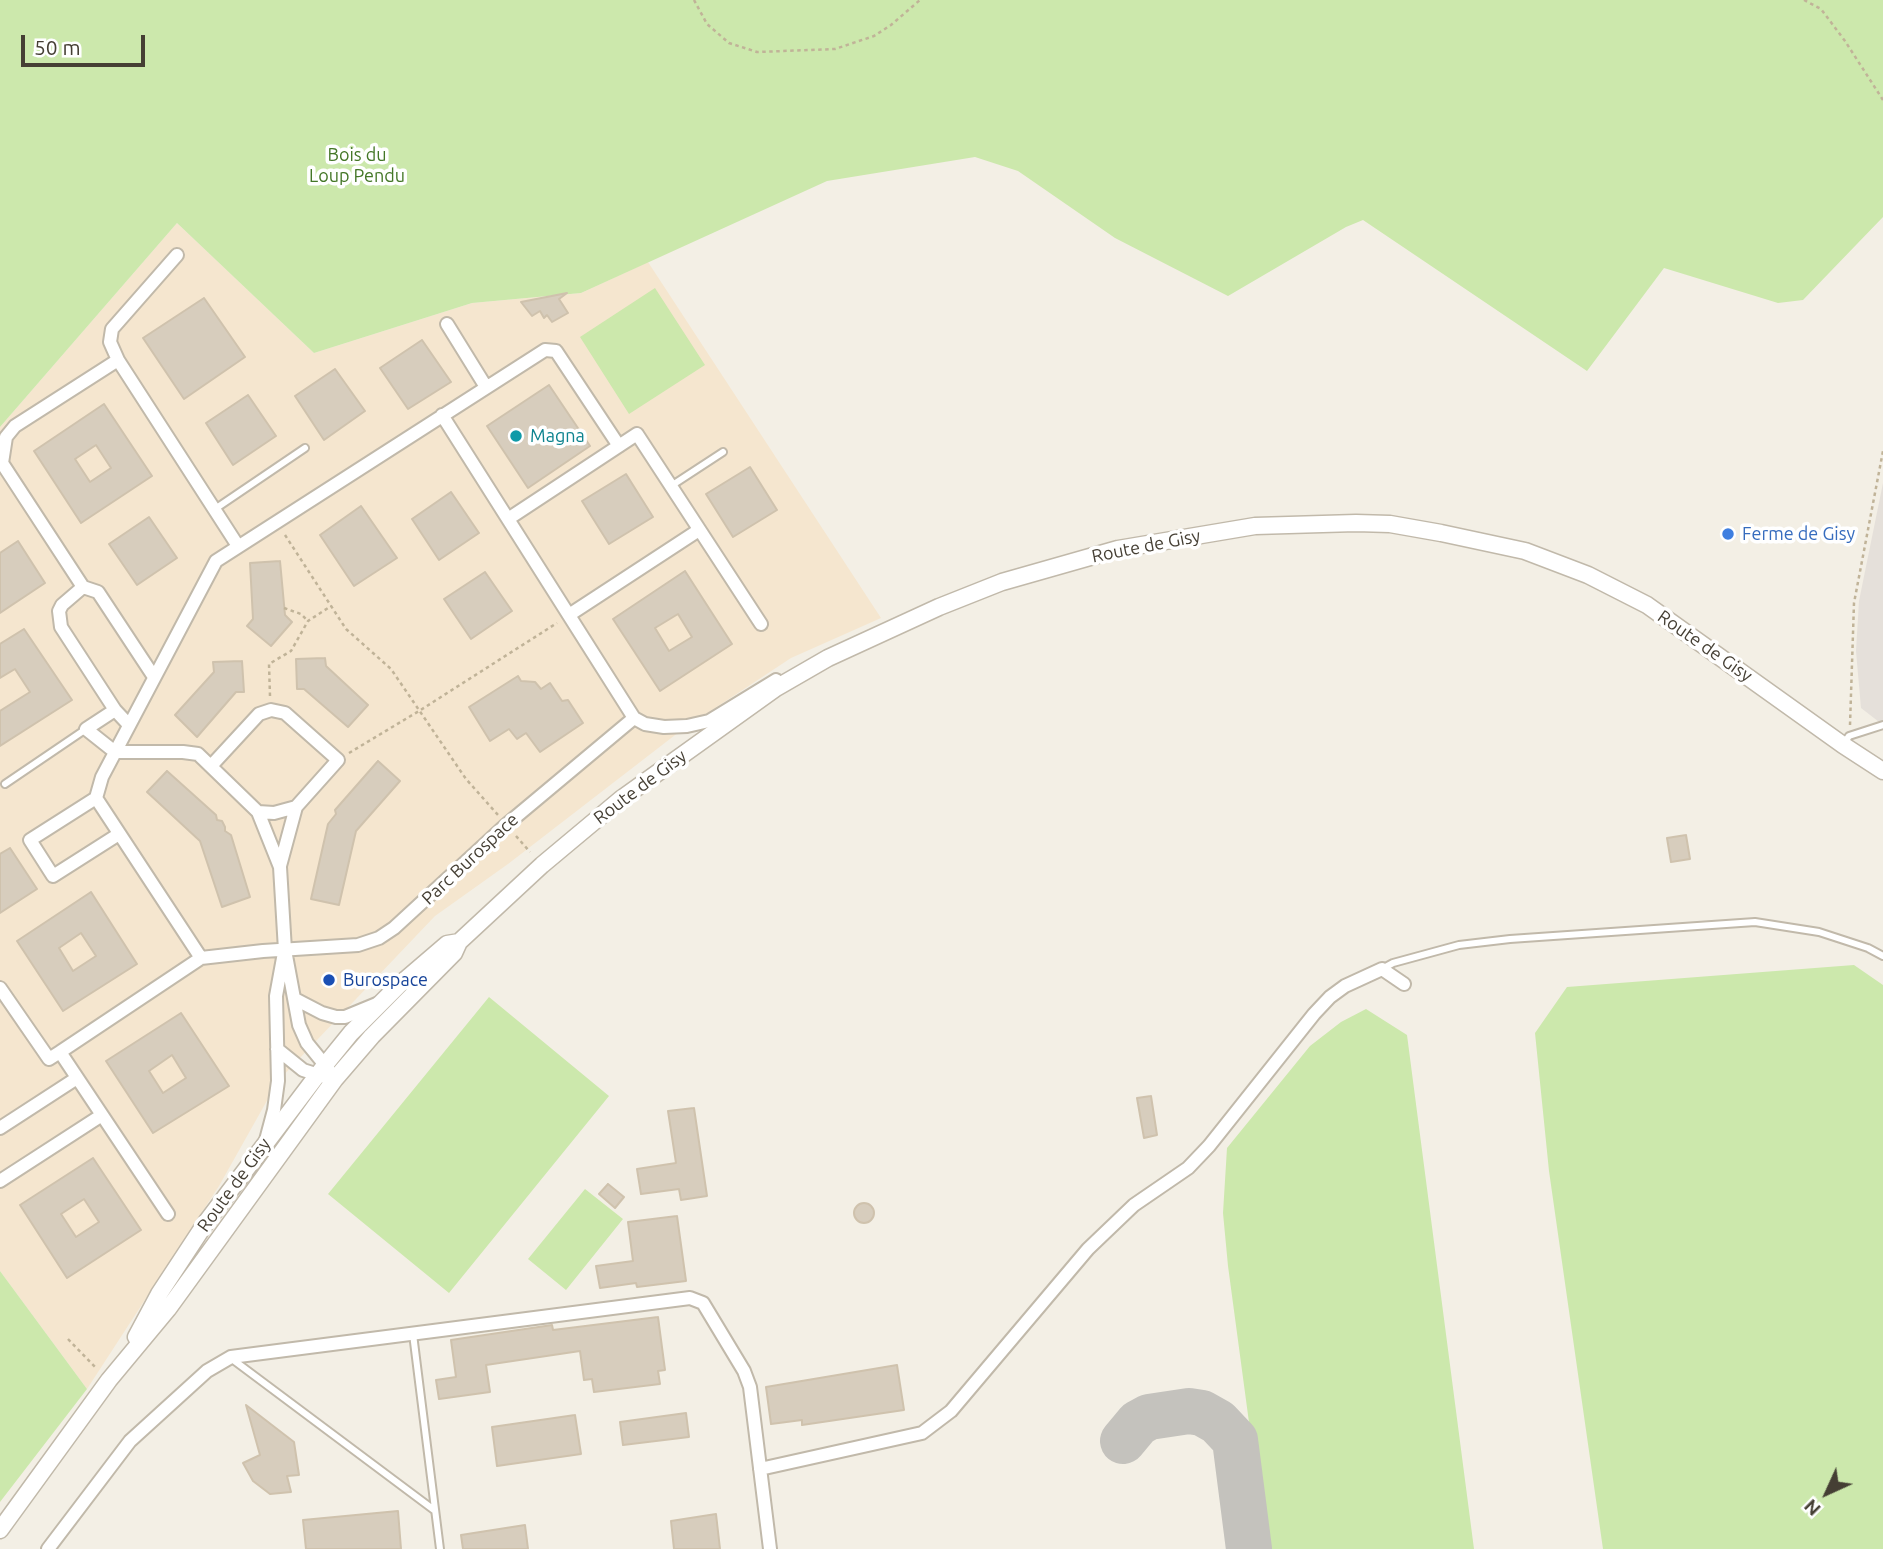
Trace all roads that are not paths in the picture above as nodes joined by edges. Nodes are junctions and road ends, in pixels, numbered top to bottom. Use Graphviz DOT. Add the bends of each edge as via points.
graph roads {
  1 [pos="177,255"];
  2 [pos="447,324"];
  3 [pos="118,360"];
  4 [pos="486,387"];
  5 [pos="442,415"];
  6 [pos="619,446"];
  7 [pos="305,448"];
  8 [pos="723,452"];
  9 [pos="671,486"];
  10 [pos="215,509"];
  11 [pos="508,519"];
  12 [pos="699,530"];
  13 [pos="238,546"];
  14 [pos="83,587"];
  15 [pos="569,615"];
  16 [pos="761,624"];
  17 [pos="828,658"];
  18 [pos="155,677"];
  19 [pos="115,710"];
  20 [pos="634,718"];
  21 [pos="130,725"];
  22 [pos="1883,725"];
  23 [pos="86,729"];
  24 [pos="1846,740"];
  25 [pos="115,752"];
  26 [pos="211,766"];
  27 [pos="1883,771"];
  28 [pos="5,783"];
  29 [pos="96,798"];
  30 [pos="296,807"];
  31 [pos="258,813"];
  32 [pos="119,834"];
  33 [pos="280,867"];
  34 [pos="459,942"];
  35 [pos="285,950"];
  36 [pos="1883,956"];
  37 [pos="201,958"];
  38 [pos="1382,969"];
  39 [pos="1404,984"];
  40 [pos="0,988"];
  41 [pos="295,999"];
  42 [pos="382,1001"];
  43 [pos="277,1049"];
  44 [pos="60,1052"];
  45 [pos="321,1071"];
  46 [pos="77,1078"];
  47 [pos="335,1079"];
  48 [pos="102,1115"];
  49 [pos="0,1128"];
  50 [pos="265,1141"];
  51 [pos="0,1181"];
  52 [pos="168,1214"];
  53 [pos="413,1334"];
  54 [pos="231,1357"];
  55 [pos="123,1362"];
  56 [pos="760,1469"];
  57 [pos="434,1510"];
  58 [pos="0,1530"];
  59 [pos="48,1549"];
  60 [pos="440,1549"];
  61 [pos="770,1549"];
  1 -- 3 [label="street" via="112,329 110,342"];
  2 -- 4 [label="street"];
  3 -- 10 [label="street"];
  3 -- 14 [label="street" via="15,426 6,437 2,463"];
  4 -- 5 [label="street"];
  4 -- 6 [label="street" via="545,350 556,351"];
  5 -- 11 [label="street"];
  5 -- 13 [label="street"];
  6 -- 9 [label="street" via="637,435"];
  6 -- 11 [label="street"];
  7 -- 10 [label="lane"];
  8 -- 9 [label="lane"];
  9 -- 12 [label="street"];
  10 -- 13 [label="street"];
  11 -- 15 [label="street"];
  12 -- 15 [label="street"];
  12 -- 16 [label="street"];
  13 -- 18 [label="street" via="216,561"];
  14 -- 18 [label="street" via="98,592"];
  14 -- 19 [label="street" via="62,605 61,627"];
  15 -- 20 [label="street"];
  17 -- 20 [label="street" via="778,678 709,721 655,727"];
  17 -- 24 [label="street, Route de Gisy" via="1002,582 1118,549 1255,526 1390,524 1525,551 1617,589"];
  17 -- 34 [label="street, Route de Gisy" via="776,688 621,799"];
  18 -- 21 [label="street"];
  19 -- 21 [label="street"];
  19 -- 23 [label="street"];
  20 -- 35 [label="street, Parc Burospace" via="379,938 358,945"];
  21 -- 25 [label="street"];
  22 -- 24 [label="lane"];
  23 -- 25 [label="street"];
  23 -- 28 [label="lane"];
  24 -- 27 [label="street, Route de Gisy"];
  25 -- 26 [label="street" via="191,752"];
  25 -- 29 [label="street"];
  26 -- 30 [label="street" via="259,714 271,710 285,713 338,760"];
  26 -- 31 [label="street"];
  29 -- 32 [label="street"];
  29 -- 32 [label="street" via="30,840 54,876"];
  30 -- 31 [label="street"];
  30 -- 33 [label="street"];
  31 -- 33 [label="street"];
  32 -- 37 [label="street"];
  33 -- 35 [label="street"];
  34 -- 42 [label="street, Route de Gisy" via="447,944"];
  34 -- 47 [label="street, Route de Gisy" via="454,953"];
  35 -- 37 [label="street, Parc Burospace"];
  35 -- 41 [label="street"];
  35 -- 43 [label="street" via="275,996"];
  36 -- 38 [label="lane" via="1819,932 1755,922 1459,945"];
  37 -- 44 [label="street, Parc Burospace"];
  38 -- 39 [label="street"];
  38 -- 56 [label="street" via="1345,986 1314,1014 1209,1146 1188,1168 1134,1205 1088,1250 951,1411 922,1433"];
  40 -- 44 [label="street" via="49,1059"];
  41 -- 42 [label="street" via="336,1017"];
  41 -- 45 [label="street" via="302,1035"];
  42 -- 45 [label="street, Route de Gisy"];
  43 -- 45 [label="street" via="298,1067"];
  43 -- 50 [label="street" via="277,1091"];
  44 -- 46 [label="street"];
  45 -- 47 [label="street"];
  45 -- 50 [label="street, Route de Gisy"];
  46 -- 48 [label="street"];
  46 -- 49 [label="street"];
  47 -- 55 [label="street, Route de Gisy" via="168,1309"];
  48 -- 51 [label="street"];
  48 -- 52 [label="street"];
  50 -- 55 [label="street, Route de Gisy" via="181,1259"];
  53 -- 54 [label="street"];
  53 -- 56 [label="street" via="690,1298 703,1303 750,1387"];
  53 -- 57 [label="lane"];
  54 -- 57 [label="lane"];
  54 -- 59 [label="street" via="207,1371 130,1441"];
  55 -- 58 [label="street, Route de Gisy"];
  56 -- 61 [label="street"];
  57 -- 60 [label="lane"];
}
